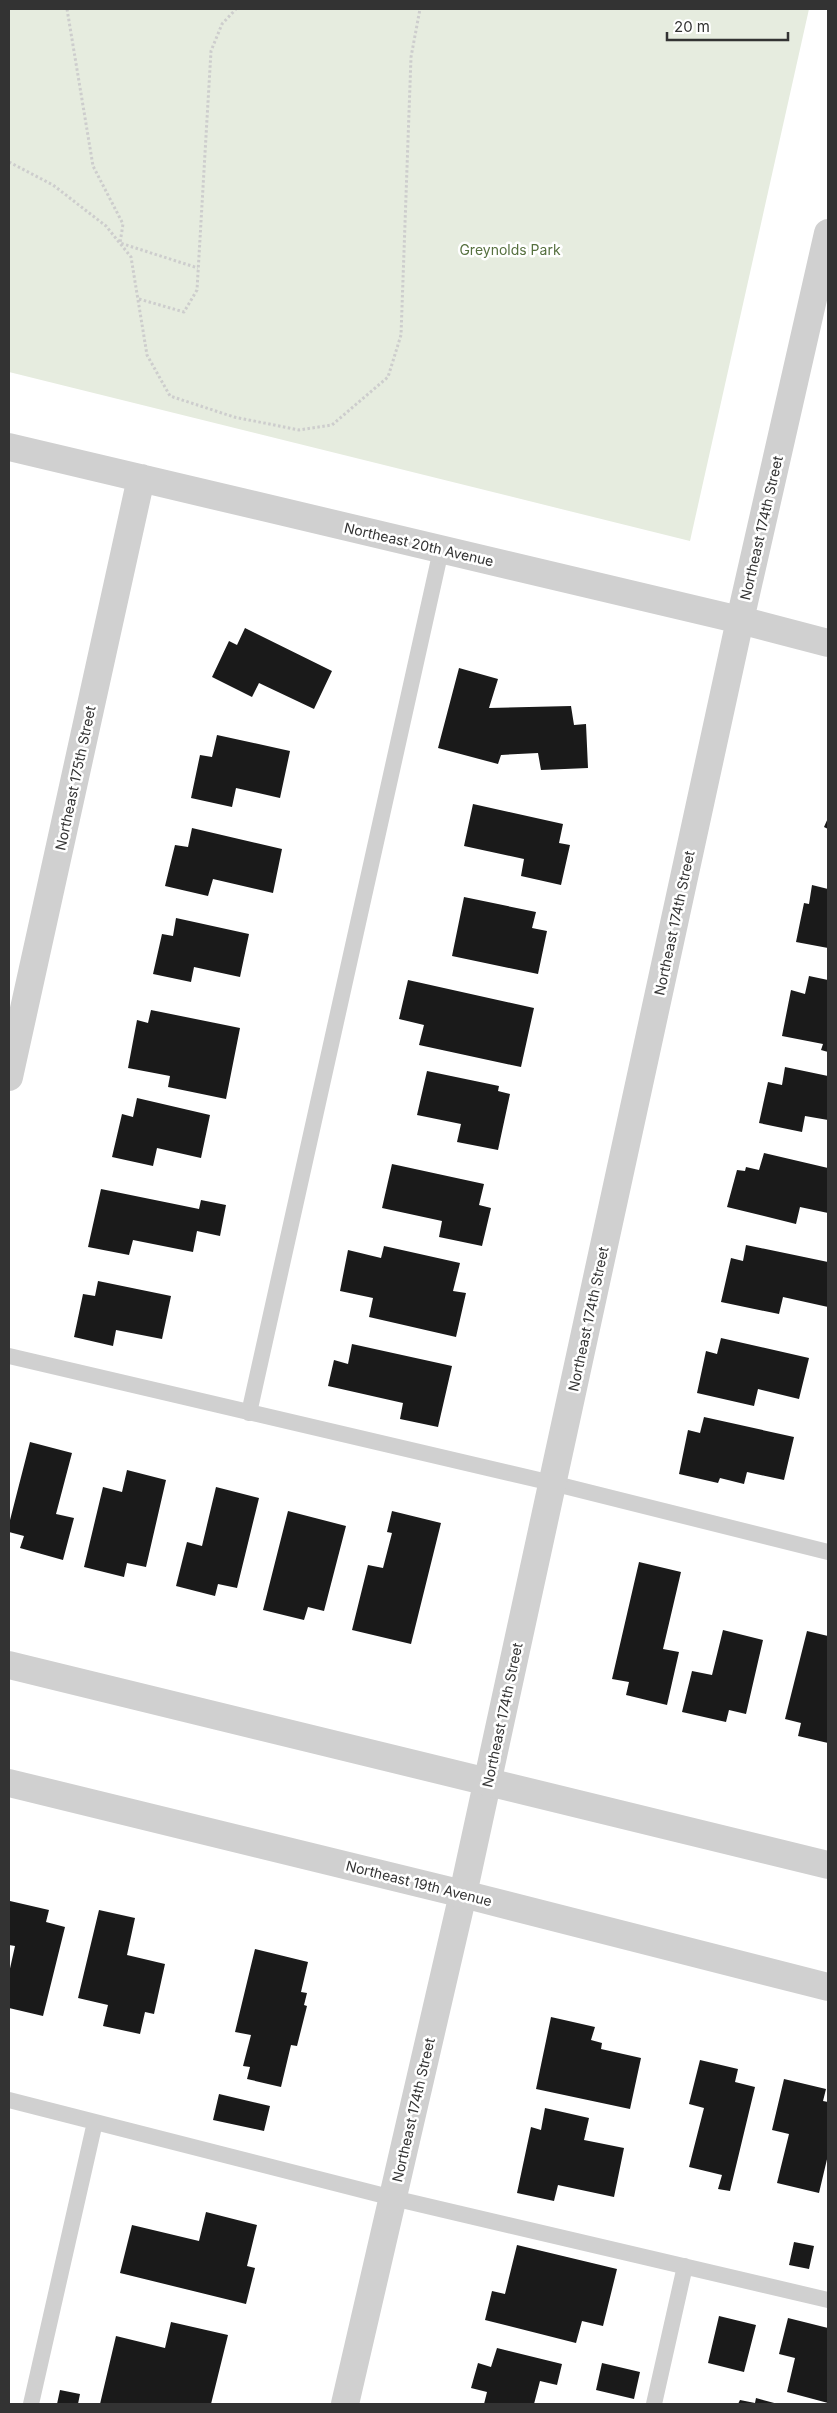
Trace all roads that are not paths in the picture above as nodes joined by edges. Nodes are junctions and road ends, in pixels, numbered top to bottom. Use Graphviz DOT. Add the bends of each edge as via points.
graph roads {
  1 [pos="828,233"];
  2 [pos="9,447"];
  3 [pos="141,478"];
  4 [pos="442,550"];
  5 [pos="740,620"];
  6 [pos="828,644"];
  7 [pos="9,1077"];
  8 [pos="9,1356"];
  9 [pos="249,1413"];
  10 [pos="552,1483"];
  11 [pos="828,1552"];
  12 [pos="9,1665"];
  13 [pos="487,1782"];
  14 [pos="9,1783"];
  15 [pos="828,1865"];
  16 [pos="463,1894"];
  17 [pos="828,1987"];
  18 [pos="9,2100"];
  19 [pos="95,2122"];
  20 [pos="393,2198"];
  21 [pos="685,2266"];
  22 [pos="828,2300"];
  23 [pos="31,2404"];
  24 [pos="345,2404"];
  25 [pos="654,2404"];
  1 -- 5 [label="street, Northeast 174th Street"];
  2 -- 3 [label="street, Northeast 20th Avenue"];
  3 -- 4 [label="street, Northeast 20th Avenue"];
  3 -- 7 [label="street, Northeast 175th Street"];
  4 -- 5 [label="street, Northeast 20th Avenue"];
  4 -- 9 [label="lane"];
  5 -- 6 [label="street, Northeast 20th Avenue"];
  5 -- 10 [label="street, Northeast 174th Street"];
  8 -- 9 [label="lane"];
  9 -- 10 [label="lane"];
  10 -- 11 [label="lane"];
  10 -- 13 [label="street, Northeast 174th Street"];
  12 -- 13 [label="street"];
  13 -- 15 [label="street"];
  13 -- 16 [label="street, Northeast 174th Street"];
  14 -- 16 [label="street, Northeast 19th Avenue"];
  16 -- 17 [label="street, Northeast 19th Avenue"];
  16 -- 20 [label="street, Northeast 174th Street"];
  18 -- 19 [label="lane"];
  19 -- 20 [label="lane"];
  19 -- 23 [label="lane"];
  20 -- 21 [label="lane"];
  20 -- 24 [label="street, Northeast 174th Street"];
  21 -- 22 [label="lane"];
  21 -- 25 [label="lane"];
}
